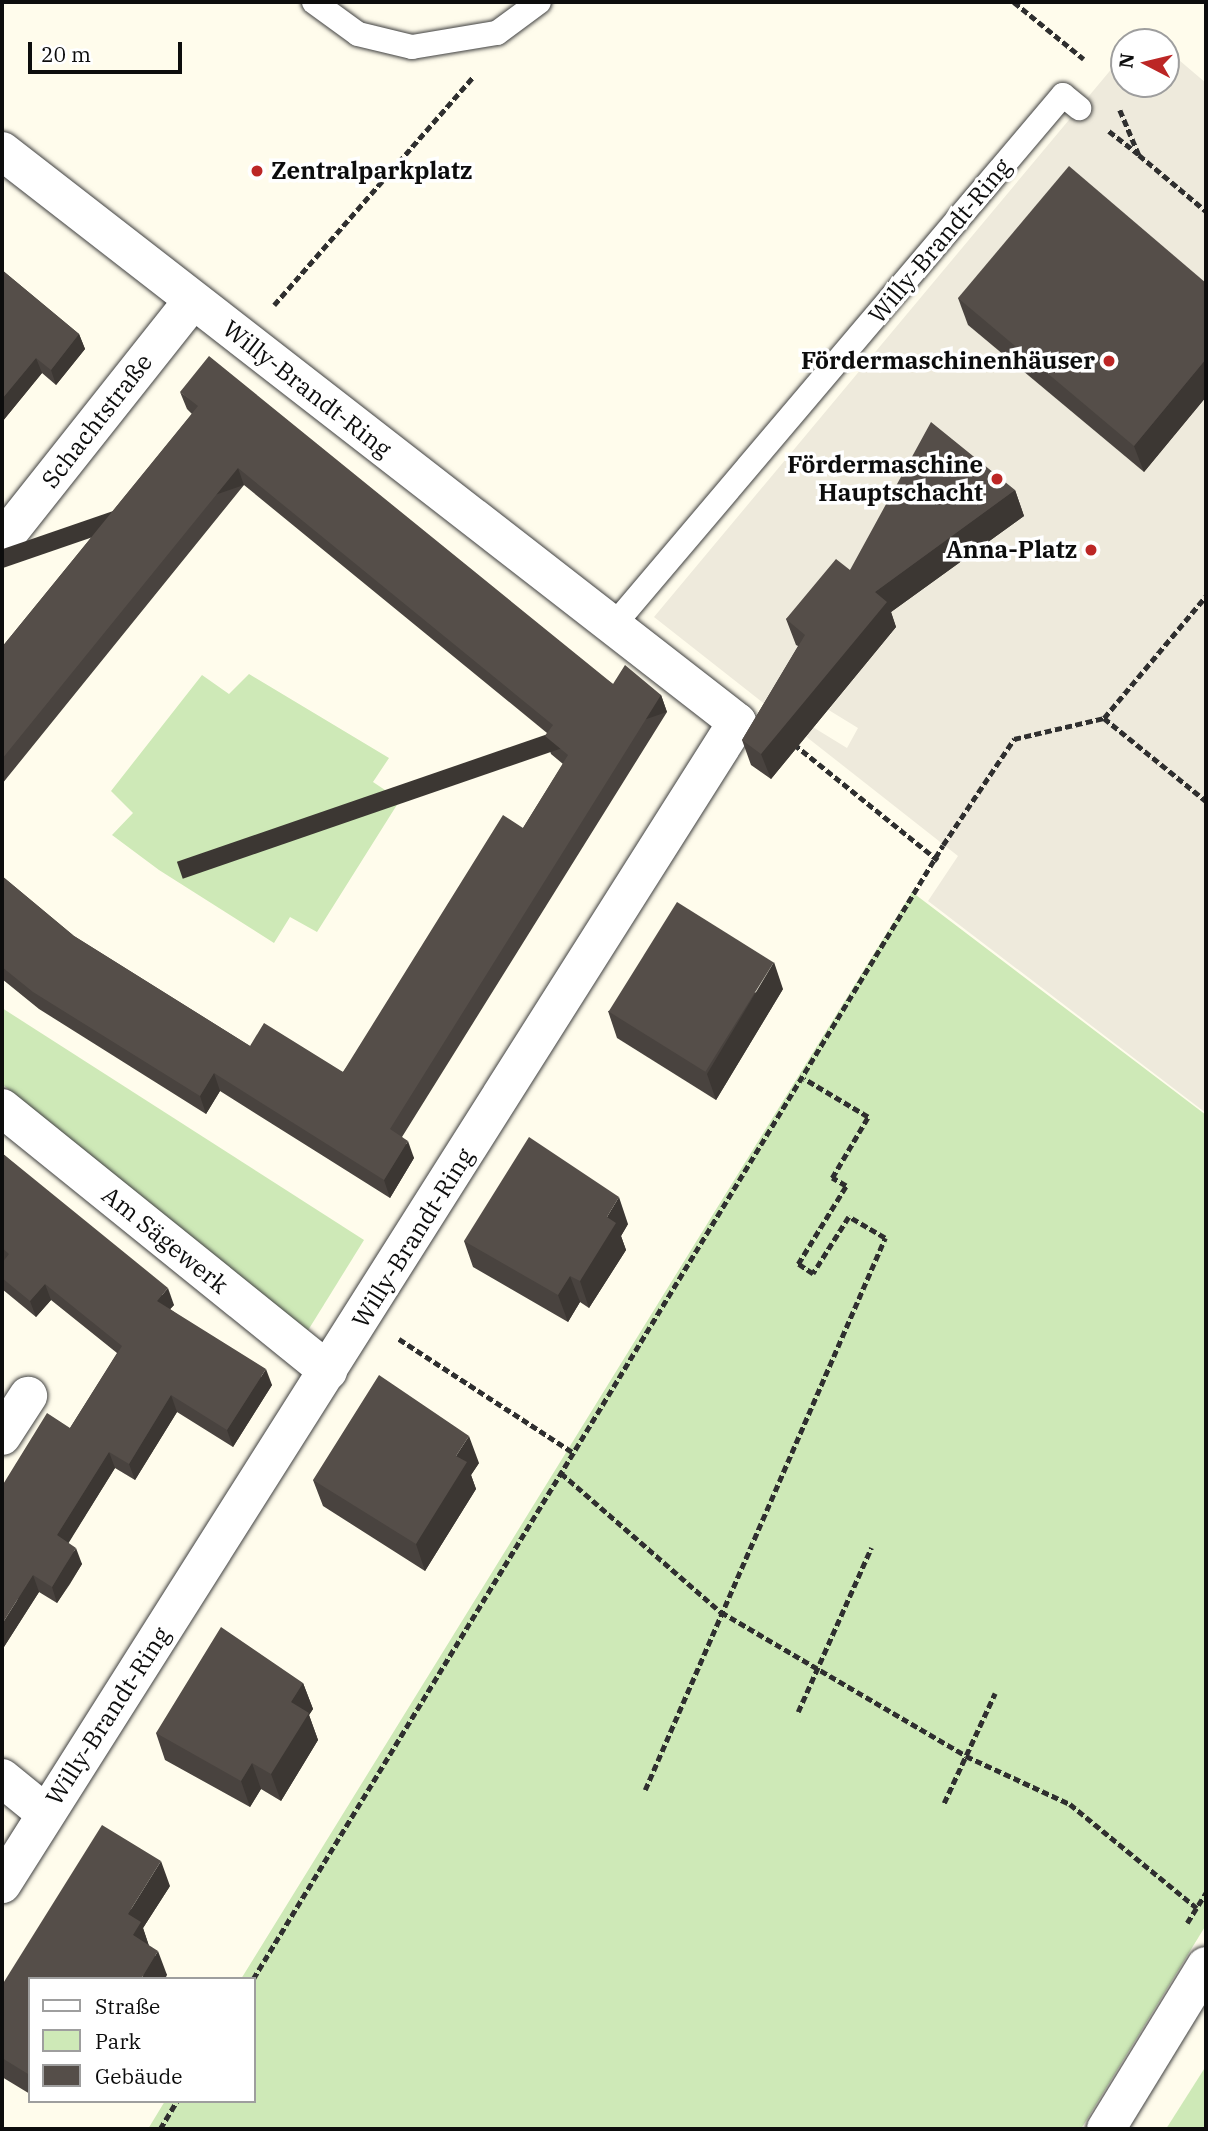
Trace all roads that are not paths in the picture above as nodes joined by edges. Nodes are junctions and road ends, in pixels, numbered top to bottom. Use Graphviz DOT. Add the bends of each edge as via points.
graph roads {
  1 [pos="314,2"];
  2 [pos="539,2"];
  3 [pos="1079,108"];
  4 [pos="2,151"];
  5 [pos="192,301"];
  6 [pos="2,541"];
  7 [pos="614,626"];
  8 [pos="2,1108"];
  9 [pos="328,1371"];
  10 [pos="28,1396"];
  11 [pos="2,1436"];
  12 [pos="2,1778"];
  13 [pos="46,1813"];
  14 [pos="2,1884"];
  15 [pos="1206,1966"];
  16 [pos="1105,2129"];
  1 -- 2 [label="lane" via="358,34 412,47 497,33"];
  3 -- 7 [label="lane, Willy-Brandt-Ring" via="1063,96"];
  4 -- 5 [label="street, Willy-Brandt-Ring"];
  5 -- 6 [label="street, Schachtstraße"];
  5 -- 7 [label="street, Willy-Brandt-Ring"];
  7 -- 9 [label="street, Willy-Brandt-Ring" via="737,722"];
  8 -- 9 [label="street, Am Sägewerk"];
  9 -- 13 [label="street, Willy-Brandt-Ring"];
  10 -- 11 [label="street"];
  12 -- 13 [label="street"];
  13 -- 14 [label="street, Willy-Brandt-Ring"];
  15 -- 16 [label="street"];
}
